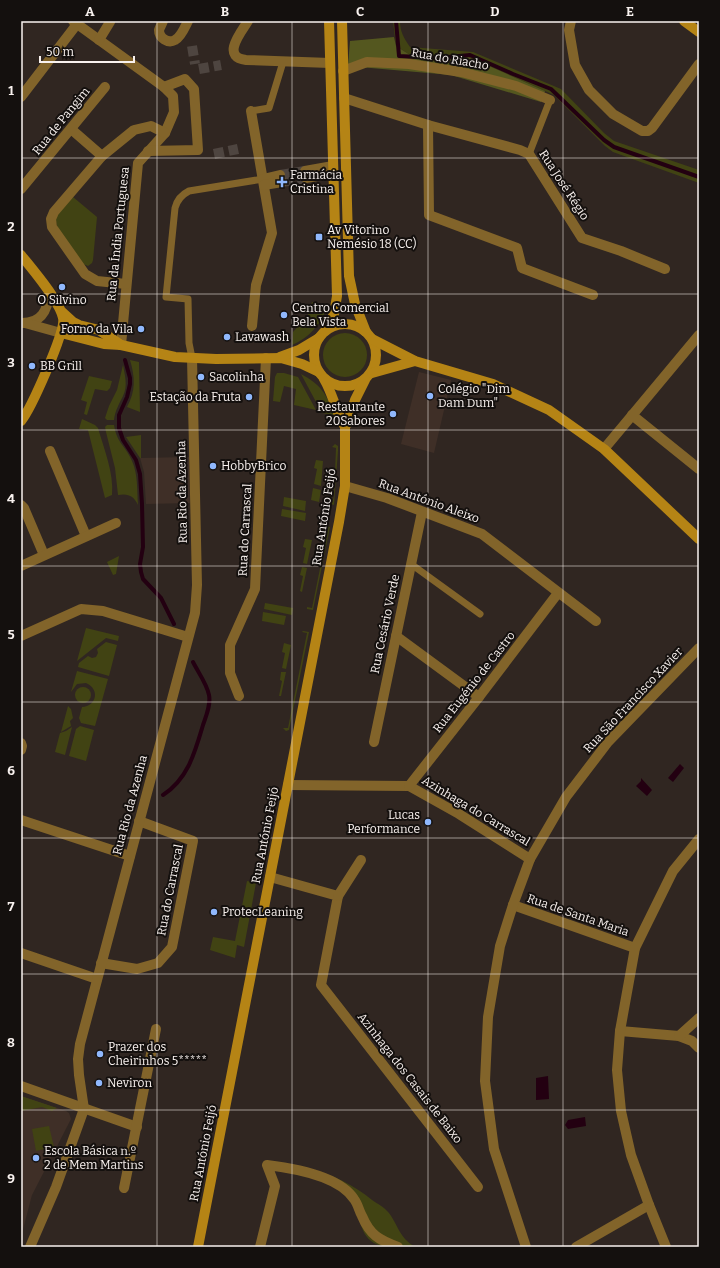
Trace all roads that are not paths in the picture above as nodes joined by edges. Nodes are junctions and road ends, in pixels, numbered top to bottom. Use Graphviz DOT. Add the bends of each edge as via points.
graph roads {
  1 [pos="109,21"];
  2 [pos="163,21"];
  3 [pos="188,21"];
  4 [pos="248,21"];
  5 [pos="329,21"];
  6 [pos="342,21"];
  7 [pos="571,21"];
  8 [pos="684,21"];
  9 [pos="75,22"];
  10 [pos="699,32"];
  11 [pos="99,40"];
  12 [pos="283,62"];
  13 [pos="330,63"];
  14 [pos="699,64"];
  15 [pos="343,71"];
  16 [pos="105,87"];
  17 [pos="164,87"];
  18 [pos="21,98"];
  19 [pos="344,98"];
  20 [pos="550,100"];
  21 [pos="251,111"];
  22 [pos="428,125"];
  23 [pos="71,129"];
  24 [pos="165,133"];
  25 [pos="148,151"];
  26 [pos="529,154"];
  27 [pos="102,156"];
  28 [pos="333,169"];
  29 [pos="305,174"];
  30 [pos="281,178"];
  31 [pos="263,182"];
  32 [pos="21,189"];
  33 [pos="21,255"];
  34 [pos="665,269"];
  35 [pos="126,284"];
  36 [pos="50,292"];
  37 [pos="593,295"];
  38 [pos="62,312"];
  39 [pos="21,322"];
  40 [pos="252,326"];
  41 [pos="61,333"];
  42 [pos="323,334"];
  43 [pos="369,335"];
  44 [pos="699,335"];
  45 [pos="121,345"];
  46 [pos="192,358"];
  47 [pos="270,358"];
  48 [pos="415,361"];
  49 [pos="320,374"];
  50 [pos="368,376"];
  51 [pos="632,415"];
  52 [pos="21,421"];
  53 [pos="345,427"];
  54 [pos="604,449"];
  55 [pos="50,451"];
  56 [pos="699,469"];
  57 [pos="345,486"];
  58 [pos="21,505"];
  59 [pos="422,512"];
  60 [pos="116,523"];
  61 [pos="86,536"];
  62 [pos="699,539"];
  63 [pos="44,555"];
  64 [pos="411,564"];
  65 [pos="21,566"];
  66 [pos="558,593"];
  67 [pos="480,614"];
  68 [pos="596,621"];
  69 [pos="21,636"];
  70 [pos="396,636"];
  71 [pos="188,637"];
  72 [pos="699,648"];
  73 [pos="240,696"];
  74 [pos="479,697"];
  75 [pos="374,742"];
  76 [pos="21,743"];
  77 [pos="21,750"];
  78 [pos="288,785"];
  79 [pos="409,786"];
  80 [pos="21,820"];
  81 [pos="139,821"];
  82 [pos="699,840"];
  83 [pos="130,856"];
  84 [pos="530,859"];
  85 [pos="361,860"];
  86 [pos="270,877"];
  87 [pos="338,896"];
  88 [pos="513,905"];
  89 [pos="635,948"];
  90 [pos="21,953"];
  91 [pos="101,963"];
  92 [pos="97,979"];
  93 [pos="699,1018"];
  94 [pos="156,1029"];
  95 [pos="620,1031"];
  96 [pos="679,1036"];
  97 [pos="699,1048"];
  98 [pos="21,1086"];
  99 [pos="84,1109"];
  100 [pos="137,1127"];
  101 [pos="124,1188"];
  102 [pos="478,1188"];
  103 [pos="649,1205"];
  104 [pos="30,1247"];
  105 [pos="198,1247"];
  106 [pos="260,1247"];
  107 [pos="398,1247"];
  108 [pos="526,1247"];
  109 [pos="576,1247"];
  110 [pos="666,1247"];
  1 -- 11 [label="street"];
  2 -- 3 [label="street" via="159,31 164,40 170,42 179,36"];
  4 -- 12 [label="street" via="234,44 237,56 246,60"];
  5 -- 13 [label="street"];
  6 -- 15 [label="street"];
  7 -- 14 [label="street" via="569,30 575,65 589,90 613,114 642,131 652,128"];
  8 -- 10 [label="street"];
  9 -- 11 [label="street, Rua da Índia Portuguesa"];
  9 -- 18 [label="street"];
  11 -- 17 [label="street, Rua da Índia Portuguesa"];
  12 -- 13 [label="street"];
  12 -- 21 [label="lane" via="269,108"];
  13 -- 28 [label="street"];
  15 -- 19 [label="street"];
  15 -- 20 [label="street, Rua do Riacho" via="367,62 409,64 461,72 509,84"];
  16 -- 23 [label="street, Rua de Pangim"];
  17 -- 24 [label="street, Rua da Índia Portuguesa" via="173,96 174,112"];
  17 -- 25 [label="street" via="185,79 194,89 198,150"];
  19 -- 22 [label="street, Rua José Régio"];
  19 -- 43 [label="street" via="349,276 355,304"];
  20 -- 26 [label="lane"];
  21 -- 31 [label="street"];
  22 -- 26 [label="street, Rua José Régio"];
  22 -- 37 [label="street" via="429,215 517,248 522,268"];
  23 -- 27 [label="street"];
  23 -- 32 [label="street, Rua de Pangim"];
  24 -- 25 [label="street, Rua da Índia Portuguesa"];
  24 -- 27 [label="street" via="151,126 134,130"];
  25 -- 35 [label="street, Rua da Índia Portuguesa" via="138,163"];
  26 -- 34 [label="street, Rua José Régio" via="582,238"];
  27 -- 35 [label="street" via="54,212 51,223 53,230 87,276 97,281"];
  28 -- 29 [label="street"];
  28 -- 42 [label="street" via="336,303 332,319"];
  30 -- 31 [label="street"];
  31 -- 40 [label="street" via="272,233 256,285"];
  31 -- 46 [label="lane" via="189,192 183,194 177,202 166,297 188,299"];
  33 -- 36 [label="street"];
  35 -- 45 [label="street, Rua da Índia Portuguesa"];
  36 -- 38 [label="street"];
  36 -- 39 [label="street" via="48,305 43,314 33,322"];
  38 -- 41 [label="street" via="64,319"];
  38 -- 45 [label="street" via="73,322 99,330"];
  39 -- 41 [label="street"];
  41 -- 45 [label="street" via="104,344"];
  41 -- 52 [label="street" via="32,404"];
  42 -- 43 [label="street" via="341,324 359,327"];
  42 -- 47 [label="street" via="299,350"];
  42 -- 49 [label="street" via="317,343 314,358"];
  43 -- 48 [label="street"];
  43 -- 50 [label="street" via="376,347 377,356 376,365"];
  44 -- 51 [label="street"];
  45 -- 46 [label="street"];
  46 -- 47 [label="street"];
  46 -- 71 [label="street, Rua Rio da Azenha" via="197,585"];
  47 -- 49 [label="street" via="296,362"];
  47 -- 73 [label="street, Rua do Carrascal" via="255,589 230,645 230,672"];
  48 -- 50 [label="street"];
  48 -- 54 [label="street" via="493,384 549,410"];
  49 -- 50 [label="street" via="338,386 352,386"];
  49 -- 53 [label="street, Rua António Feijó"];
  50 -- 53 [label="street, Rua António Feijó"];
  51 -- 54 [label="street"];
  51 -- 56 [label="street"];
  53 -- 57 [label="street, Rua António Feijó"];
  54 -- 62 [label="street"];
  55 -- 61 [label="street"];
  57 -- 59 [label="street, Rua António Aleixo" via="387,498"];
  57 -- 78 [label="street, Rua António Feijó"];
  58 -- 63 [label="street"];
  59 -- 64 [label="street, Rua Cesário Verde"];
  59 -- 66 [label="street, Rua António Aleixo" via="482,534"];
  60 -- 61 [label="street"];
  61 -- 63 [label="street"];
  63 -- 65 [label="street"];
  64 -- 67 [label="lane"];
  64 -- 70 [label="street, Rua Cesário Verde"];
  66 -- 68 [label="street, Rua António Aleixo"];
  66 -- 74 [label="street, Rua Eugénio de Castro"];
  69 -- 71 [label="street" via="80,609 103,611"];
  70 -- 74 [label="street"];
  70 -- 75 [label="street, Rua Cesário Verde"];
  71 -- 81 [label="street, Rua Rio da Azenha"];
  72 -- 84 [label="street, Rua São Francisco Xavier" via="608,742 566,797"];
  74 -- 79 [label="street, Rua Eugénio de Castro"];
  76 -- 77 [label="street"];
  78 -- 79 [label="street, Azinhaga do Carrascal"];
  78 -- 86 [label="street, Rua António Feijó"];
  79 -- 84 [label="street, Azinhaga do Carrascal"];
  80 -- 83 [label="street"];
  81 -- 83 [label="street, Rua Rio da Azenha"];
  81 -- 91 [label="street, Rua do Carrascal" via="193,841 172,947 158,963 137,969"];
  82 -- 89 [label="street" via="673,871"];
  83 -- 91 [label="street, Rua Rio da Azenha"];
  84 -- 88 [label="street, Rua São Francisco Xavier"];
  85 -- 87 [label="street"];
  86 -- 87 [label="street"];
  86 -- 105 [label="street, Rua António Feijó"];
  87 -- 102 [label="street, Azinhaga dos Casais de Baixo" via="321,985"];
  88 -- 89 [label="street, Rua de Santa Maria"];
  88 -- 108 [label="street, Rua São Francisco Xavier" via="500,946 488,1017 485,1081 494,1148"];
  89 -- 95 [label="street"];
  90 -- 92 [label="street"];
  91 -- 92 [label="street, Rua Rio da Azenha"];
  92 -- 99 [label="street, Rua Rio da Azenha" via="79,1051 78,1075"];
  93 -- 96 [label="street"];
  94 -- 100 [label="street"];
  95 -- 96 [label="street"];
  95 -- 103 [label="street" via="617,1070 621,1111 631,1155"];
  96 -- 97 [label="street" via="692,1041"];
  98 -- 99 [label="street"];
  99 -- 100 [label="street"];
  99 -- 104 [label="street, Rua Rio da Azenha" via="56,1187"];
  100 -- 101 [label="street"];
  103 -- 109 [label="street"];
  103 -- 110 [label="street"];
  106 -- 107 [label="street" via="275,1186 267,1165 306,1172 335,1183 355,1200 373,1234"];
}
